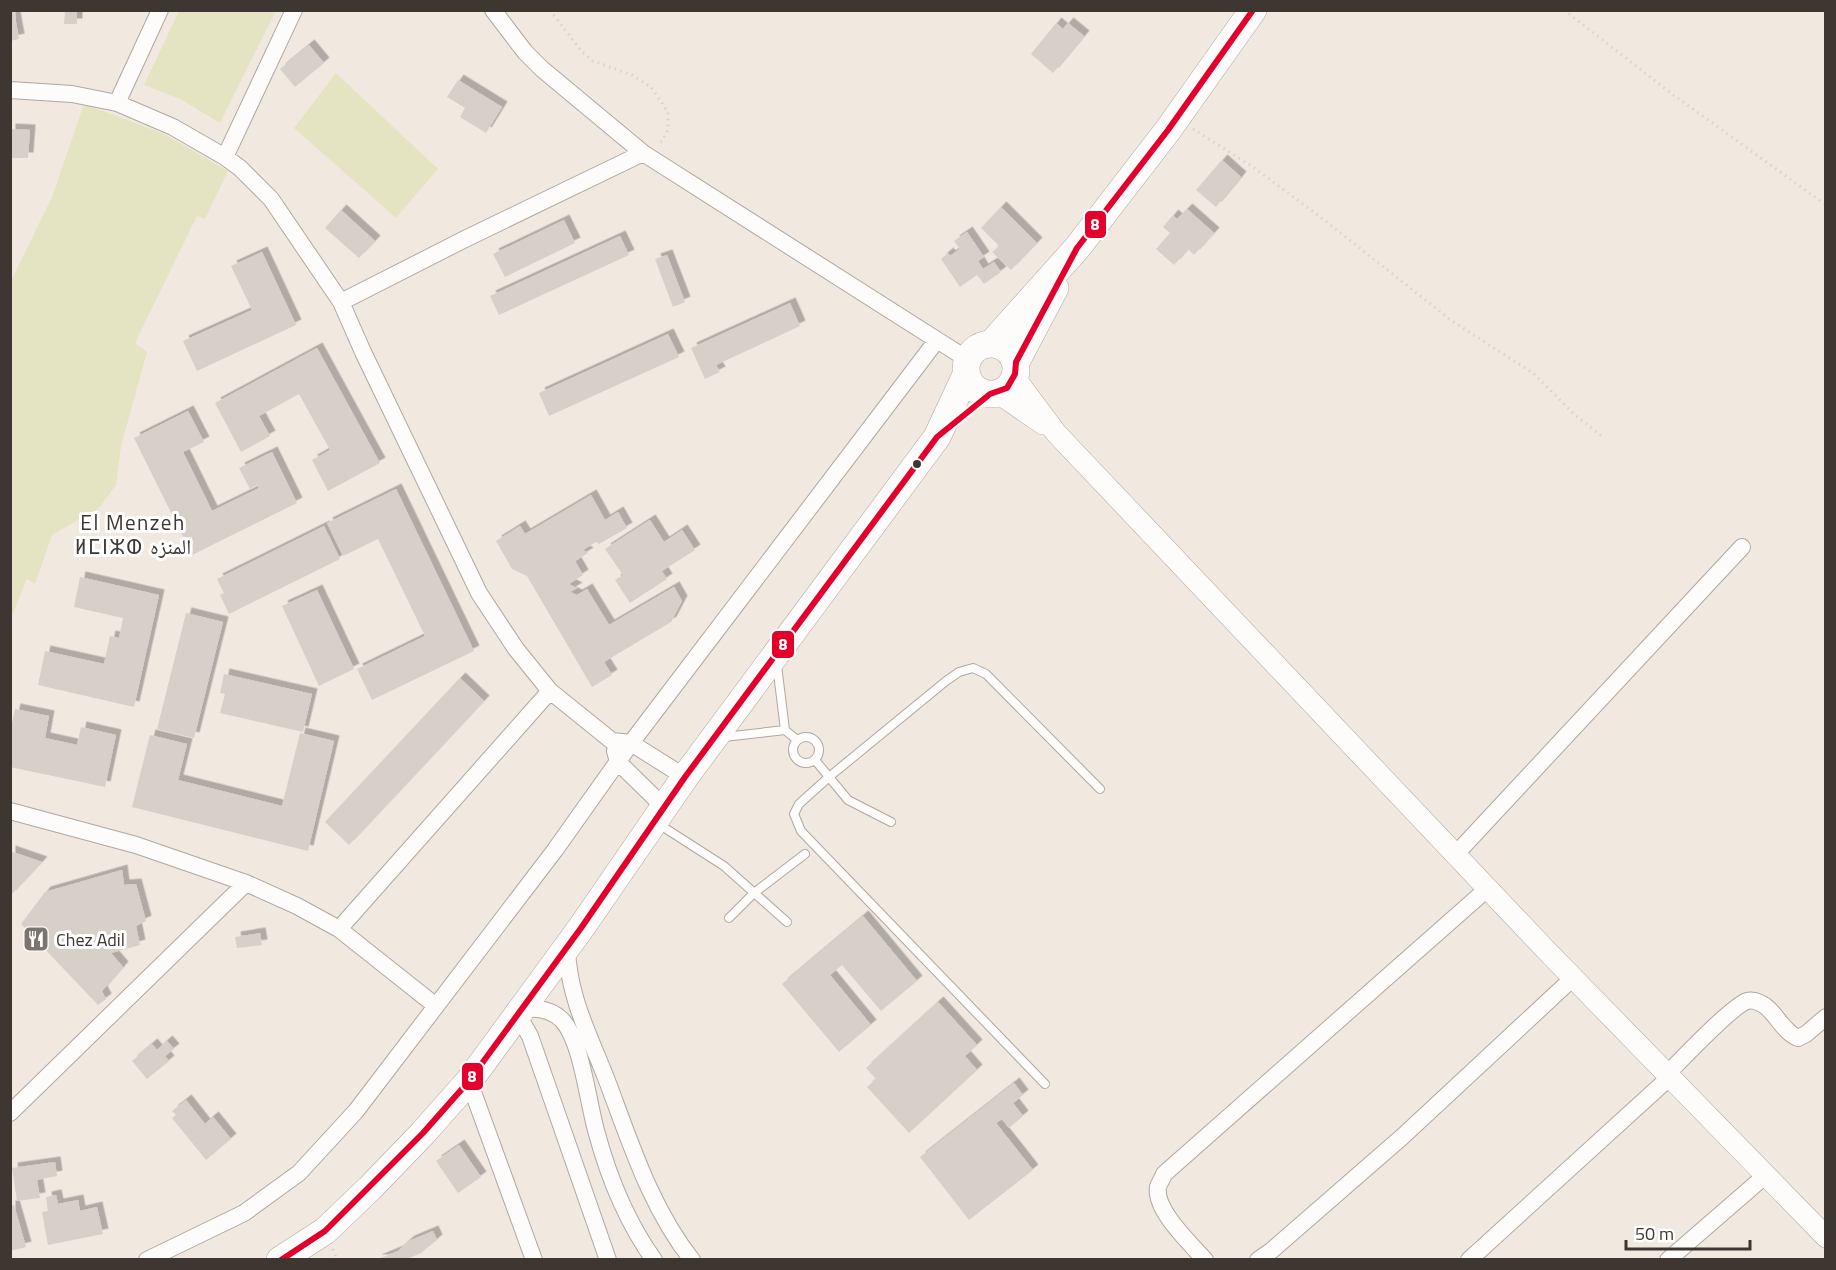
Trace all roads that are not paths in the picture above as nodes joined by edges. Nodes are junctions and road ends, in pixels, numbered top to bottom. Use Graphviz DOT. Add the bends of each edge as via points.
graph roads {
  1 [pos="160,10"];
  2 [pos="294,10"];
  3 [pos="493,10"];
  4 [pos="1253,10"];
  5 [pos="10,90"];
  6 [pos="117,103"];
  7 [pos="643,153"];
  8 [pos="225,158"];
  9 [pos="1077,248"];
  10 [pos="341,302"];
  11 [pos="937,340"];
  12 [pos="992,343"];
  13 [pos="966,367"];
  14 [pos="1004,382"];
  15 [pos="937,437"];
  16 [pos="1742,547"];
  17 [pos="776,654"];
  18 [pos="550,691"];
  19 [pos="785,730"];
  20 [pos="714,738"];
  21 [pos="797,740"];
  22 [pos="612,741"];
  23 [pos="632,743"];
  24 [pos="815,760"];
  25 [pos="618,762"];
  26 [pos="685,777"];
  27 [pos="829,777"];
  28 [pos="1100,789"];
  29 [pos="10,811"];
  30 [pos="659,814"];
  31 [pos="891,822"];
  32 [pos="805,854"];
  33 [pos="1455,855"];
  34 [pos="246,883"];
  35 [pos="1487,889"];
  36 [pos="754,893"];
  37 [pos="729,918"];
  38 [pos="787,922"];
  39 [pos="339,929"];
  40 [pos="567,948"];
  41 [pos="1573,978"];
  42 [pos="436,1006"];
  43 [pos="518,1012"];
  44 [pos="1826,1017"];
  45 [pos="583,1041"];
  46 [pos="1668,1076"];
  47 [pos="469,1081"];
  48 [pos="1045,1084"];
  49 [pos="10,1113"];
  50 [pos="1766,1176"];
  51 [pos="1826,1237"];
  52 [pos="147,1260"];
  53 [pos="280,1260"];
  54 [pos="534,1260"];
  55 [pos="608,1260"];
  56 [pos="654,1260"];
  57 [pos="692,1260"];
  58 [pos="1205,1260"];
  59 [pos="1258,1260"];
  60 [pos="1469,1260"];
  61 [pos="1668,1260"];
  1 -- 6 [label="street"];
  2 -- 8 [label="street"];
  3 -- 7 [label="street" via="542,69"];
  4 -- 9 [label="main road" via="1177,118"];
  5 -- 6 [label="street" via="72,94"];
  6 -- 8 [label="street" via="173,127"];
  7 -- 10 [label="street"];
  7 -- 11 [label="street"];
  8 -- 10 [label="street" via="271,199"];
  9 -- 12 [label="main road"];
  9 -- 14 [label="main road"];
  10 -- 18 [label="street" via="479,593"];
  11 -- 13 [label="street"];
  11 -- 23 [label="street"];
  12 -- 13 [label="main road" via="977,347"];
  12 -- 14 [label="main road" via="1007,349"];
  13 -- 14 [label="main road" via="975,388"];
  13 -- 15 [label="main road"];
  14 -- 15 [label="main road"];
  14 -- 33 [label="street"];
  15 -- 17 [label="main road"];
  16 -- 33 [label="street"];
  17 -- 19 [label="lane"];
  17 -- 20 [label="main road"];
  18 -- 22 [label="street"];
  18 -- 39 [label="street"];
  19 -- 20 [label="lane"];
  19 -- 21 [label="lane"];
  20 -- 26 [label="main road"];
  21 -- 24 [label="lane" via="794,756 803,763"];
  21 -- 24 [label="lane" via="814,739 819,750"];
  22 -- 23 [label="street"];
  22 -- 25 [label="street"];
  23 -- 25 [label="street"];
  23 -- 26 [label="street"];
  24 -- 27 [label="lane"];
  25 -- 30 [label="street"];
  25 -- 42 [label="street"];
  26 -- 30 [label="main road"];
  27 -- 28 [label="lane" via="946,681 973,668 986,674"];
  27 -- 31 [label="lane" via="848,801"];
  27 -- 48 [label="lane" via="799,804 794,814 801,831"];
  29 -- 34 [label="street" via="136,845"];
  30 -- 36 [label="lane"];
  30 -- 40 [label="main road"];
  32 -- 36 [label="lane"];
  33 -- 35 [label="street"];
  34 -- 39 [label="street"];
  34 -- 49 [label="street"];
  35 -- 41 [label="street"];
  35 -- 58 [label="street" via="1164,1174 1158,1187 1159,1199 1177,1230"];
  36 -- 37 [label="lane"];
  36 -- 38 [label="lane"];
  39 -- 42 [label="street"];
  40 -- 43 [label="main road"];
  40 -- 45 [label="street"];
  41 -- 46 [label="street"];
  41 -- 59 [label="street" via="1402,1137"];
  42 -- 52 [label="street" via="356,1111 298,1173 244,1213"];
  43 -- 45 [label="street" via="530,1008 552,1013"];
  43 -- 47 [label="main road"];
  43 -- 55 [label="street" via="530,1036"];
  44 -- 46 [label="street" via="1798,1038 1762,1003 1749,1000 1718,1024"];
  45 -- 56 [label="street" via="596,1132 613,1182"];
  45 -- 57 [label="street" via="663,1218"];
  46 -- 50 [label="street"];
  46 -- 60 [label="street"];
  47 -- 53 [label="main road" via="333,1224"];
  47 -- 54 [label="street"];
  50 -- 51 [label="street"];
  50 -- 61 [label="street"];
}
